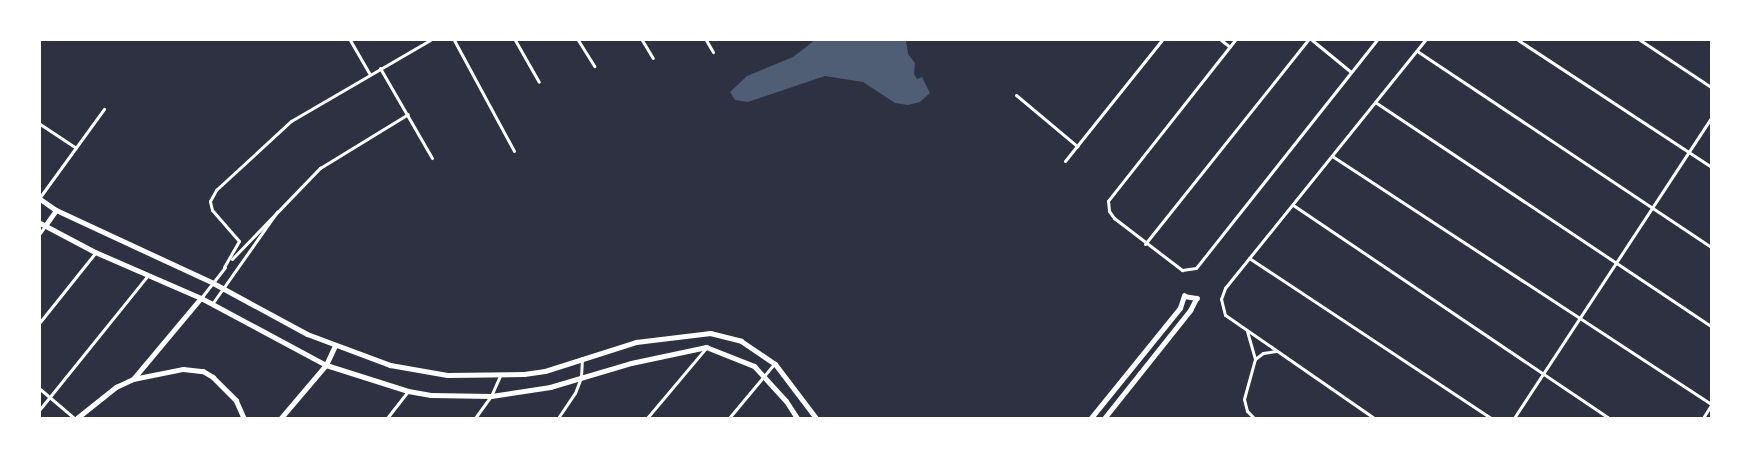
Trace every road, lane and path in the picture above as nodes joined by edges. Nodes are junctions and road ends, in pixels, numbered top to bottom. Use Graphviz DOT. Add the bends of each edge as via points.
graph roads {
  1 [pos="350,40"];
  2 [pos="416,40"];
  3 [pos="430,40"];
  4 [pos="454,40"];
  5 [pos="515,40"];
  6 [pos="578,40"];
  7 [pos="642,40"];
  8 [pos="706,40"];
  9 [pos="1162,40"];
  10 [pos="1220,40"];
  11 [pos="1236,40"];
  12 [pos="1308,40"];
  13 [pos="1312,40"];
  14 [pos="1377,40"];
  15 [pos="1425,40"];
  16 [pos="1518,40"];
  17 [pos="1640,40"];
  18 [pos="420,46"];
  19 [pos="1230,47"];
  20 [pos="1417,51"];
  21 [pos="712,52"];
  22 [pos="652,58"];
  23 [pos="594,66"];
  24 [pos="380,68"];
  25 [pos="1352,72"];
  26 [pos="370,74"];
  27 [pos="539,82"];
  28 [pos="1711,87"];
  29 [pos="1016,95"];
  30 [pos="1375,102"];
  31 [pos="104,109"];
  32 [pos="408,114"];
  33 [pos="1711,118"];
  34 [pos="40,124"];
  35 [pos="1078,146"];
  36 [pos="76,148"];
  37 [pos="514,151"];
  38 [pos="1688,152"];
  39 [pos="1332,156"];
  40 [pos="432,158"];
  41 [pos="1065,161"];
  42 [pos="1711,167"];
  43 [pos="40,198"];
  44 [pos="286,199"];
  45 [pos="1293,205"];
  46 [pos="1651,207"];
  47 [pos="56,210"];
  48 [pos="40,222"];
  49 [pos="45,226"];
  50 [pos="40,233"];
  51 [pos="1145,244"];
  52 [pos="1711,247"];
  53 [pos="95,252"];
  54 [pos="1249,258"];
  55 [pos="1615,263"];
  56 [pos="224,267"];
  57 [pos="148,275"];
  58 [pos="213,282"];
  59 [pos="224,288"];
  60 [pos="201,298"];
  61 [pos="212,304"];
  62 [pos="1579,318"];
  63 [pos="40,322"];
  64 [pos="1711,326"];
  65 [pos="1247,330"];
  66 [pos="335,346"];
  67 [pos="706,347"];
  68 [pos="1276,351"];
  69 [pos="582,358"];
  70 [pos="1254,360"];
  71 [pos="775,364"];
  72 [pos="326,365"];
  73 [pos="1542,374"];
  74 [pos="500,376"];
  75 [pos="764,376"];
  76 [pos="581,377"];
  77 [pos="133,379"];
  78 [pos="40,388"];
  79 [pos="408,391"];
  80 [pos="491,396"];
  81 [pos="50,397"];
  82 [pos="1711,404"];
  83 [pos="40,409"];
  84 [pos="75,418"];
  85 [pos="244,418"];
  86 [pos="281,418"];
  87 [pos="387,418"];
  88 [pos="476,418"];
  89 [pos="558,418"];
  90 [pos="647,418"];
  91 [pos="729,418"];
  92 [pos="797,418"];
  93 [pos="816,418"];
  94 [pos="1091,418"];
  95 [pos="1105,418"];
  96 [pos="1254,418"];
  97 [pos="1374,418"];
  98 [pos="1491,418"];
  99 [pos="1514,418"];
  100 [pos="1609,418"];
  101 [pos="1703,418"];
  1 -- 26 [label="street"];
  2 -- 18 [label="street"];
  3 -- 18 [label="street"];
  4 -- 37 [label="street"];
  5 -- 27 [label="street"];
  6 -- 23 [label="street"];
  7 -- 22 [label="street"];
  8 -- 21 [label="street"];
  9 -- 35 [label="street"];
  10 -- 19 [label="street"];
  11 -- 19 [label="street"];
  12 -- 51 [label="street"];
  13 -- 25 [label="street"];
  14 -- 25 [label="street"];
  15 -- 20 [label="street"];
  16 -- 38 [label="street"];
  17 -- 28 [label="street"];
  18 -- 24 [label="street"];
  19 -- 51 [label="street" via="1110,196 1107,206 1112,216"];
  20 -- 30 [label="street"];
  20 -- 46 [label="street"];
  24 -- 26 [label="street"];
  24 -- 32 [label="street"];
  25 -- 51 [label="street" via="1196,268 1184,270"];
  26 -- 56 [label="street" via="290,121 216,190 210,200 212,210 239,241"];
  29 -- 35 [label="street"];
  30 -- 39 [label="street"];
  30 -- 55 [label="street"];
  31 -- 36 [label="street"];
  32 -- 40 [label="street"];
  32 -- 44 [label="street" via="325,164"];
  33 -- 38 [label="street"];
  34 -- 36 [label="street"];
  35 -- 41 [label="street"];
  36 -- 43 [label="street"];
  38 -- 42 [label="street"];
  38 -- 46 [label="street"];
  39 -- 45 [label="street"];
  39 -- 62 [label="street"];
  43 -- 47 [label="main road"];
  44 -- 56 [label="street"];
  44 -- 59 [label="street"];
  45 -- 54 [label="street"];
  45 -- 73 [label="street"];
  46 -- 52 [label="street"];
  46 -- 55 [label="street"];
  47 -- 49 [label="street"];
  47 -- 58 [label="main road"];
  48 -- 49 [label="main road"];
  49 -- 50 [label="street"];
  49 -- 53 [label="main road"];
  53 -- 57 [label="main road"];
  53 -- 63 [label="street"];
  54 -- 65 [label="street" via="1225,288 1221,299 1225,315"];
  54 -- 98 [label="street"];
  55 -- 62 [label="street"];
  55 -- 64 [label="street"];
  56 -- 58 [label="street"];
  57 -- 60 [label="main road"];
  57 -- 81 [label="street"];
  58 -- 59 [label="main road"];
  58 -- 60 [label="street"];
  59 -- 61 [label="street"];
  59 -- 66 [label="main road"];
  60 -- 61 [label="main road"];
  60 -- 77 [label="street"];
  61 -- 72 [label="main road"];
  62 -- 73 [label="street"];
  62 -- 82 [label="street"];
  65 -- 68 [label="street"];
  65 -- 70 [label="street"];
  66 -- 72 [label="street"];
  66 -- 74 [label="main road" via="417,371"];
  67 -- 75 [label="main road" via="738,358"];
  67 -- 76 [label="main road"];
  67 -- 90 [label="street"];
  68 -- 70 [label="street" via="1263,353"];
  68 -- 97 [label="street"];
  69 -- 71 [label="main road" via="636,342 710,333 741,341"];
  69 -- 74 [label="main road" via="545,371"];
  69 -- 76 [label="street"];
  70 -- 96 [label="street" via="1244,399 1247,411"];
  71 -- 75 [label="street"];
  71 -- 93 [label="main road"];
  72 -- 79 [label="main road"];
  72 -- 86 [label="street"];
  73 -- 99 [label="street"];
  73 -- 100 [label="street"];
  74 -- 80 [label="street"];
  75 -- 91 [label="street"];
  75 -- 92 [label="main road"];
  76 -- 80 [label="main road" via="550,387"];
  76 -- 89 [label="street"];
  77 -- 84 [label="street" via="116,387"];
  77 -- 85 [label="street" via="164,371 203,372 226,387"];
  78 -- 81 [label="street"];
  79 -- 80 [label="main road" via="431,395"];
  79 -- 87 [label="street"];
  80 -- 88 [label="street"];
  81 -- 83 [label="street"];
  81 -- 84 [label="street"];
  82 -- 101 [label="street"];
  94 -- 95 [label="street" via="1180,308 1184,296 1197,298 1191,310"];
}
